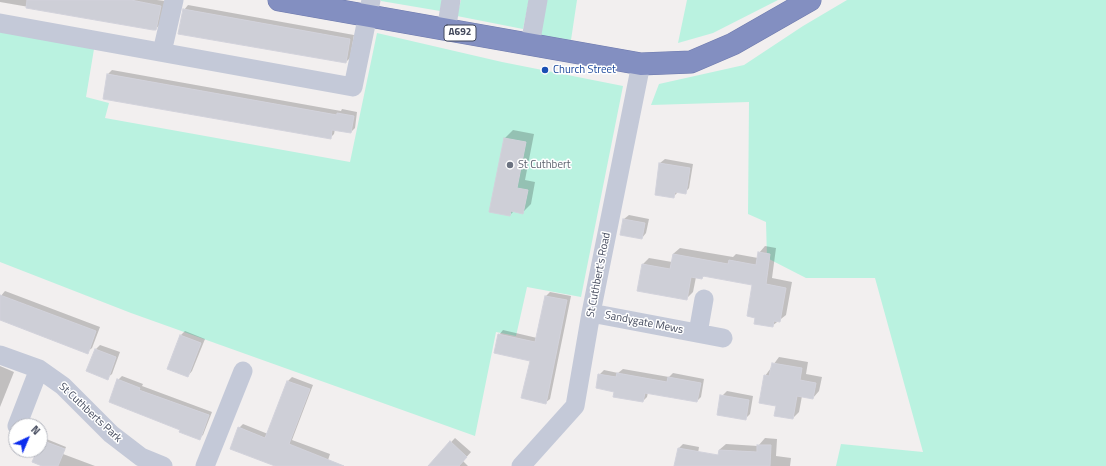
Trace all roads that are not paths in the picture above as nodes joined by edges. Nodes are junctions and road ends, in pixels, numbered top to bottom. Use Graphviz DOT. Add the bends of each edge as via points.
graph roads {
  1 [pos="174,0"];
  2 [pos="279,0"];
  3 [pos="451,0"];
  4 [pos="538,0"];
  5 [pos="810,0"];
  6 [pos="369,8"];
  7 [pos="0,23"];
  8 [pos="446,31"];
  9 [pos="530,45"];
  10 [pos="162,52"];
  11 [pos="640,64"];
  12 [pos="704,299"];
  13 [pos="591,313"];
  14 [pos="698,333"];
  15 [pos="723,338"];
  16 [pos="0,355"];
  17 [pos="39,370"];
  18 [pos="243,371"];
  19 [pos="20,418"];
  20 [pos="163,466"];
  21 [pos="205,466"];
  22 [pos="520,466"];
  1 -- 10 [label="street"];
  2 -- 6 [label="highway, A692"];
  3 -- 8 [label="street"];
  4 -- 9 [label="street"];
  5 -- 11 [label="highway, A692" via="733,44 691,62"];
  6 -- 8 [label="highway, A692"];
  6 -- 10 [label="street" via="353,86"];
  7 -- 10 [label="street"];
  8 -- 9 [label="highway, A692"];
  9 -- 11 [label="highway, A692"];
  11 -- 13 [label="street, St Cuthbert's Road"];
  12 -- 14 [label="street, Sandygate Mews"];
  13 -- 14 [label="street, Sandygate Mews"];
  13 -- 22 [label="street, St Cuthbert's Road" via="575,406"];
  14 -- 15 [label="street, Sandygate Mews"];
  16 -- 17 [label="street, St Cuthberts Park"];
  17 -- 19 [label="street"];
  17 -- 20 [label="street, St Cuthberts Park" via="64,386 111,434 141,458"];
  18 -- 21 [label="street"];
}
